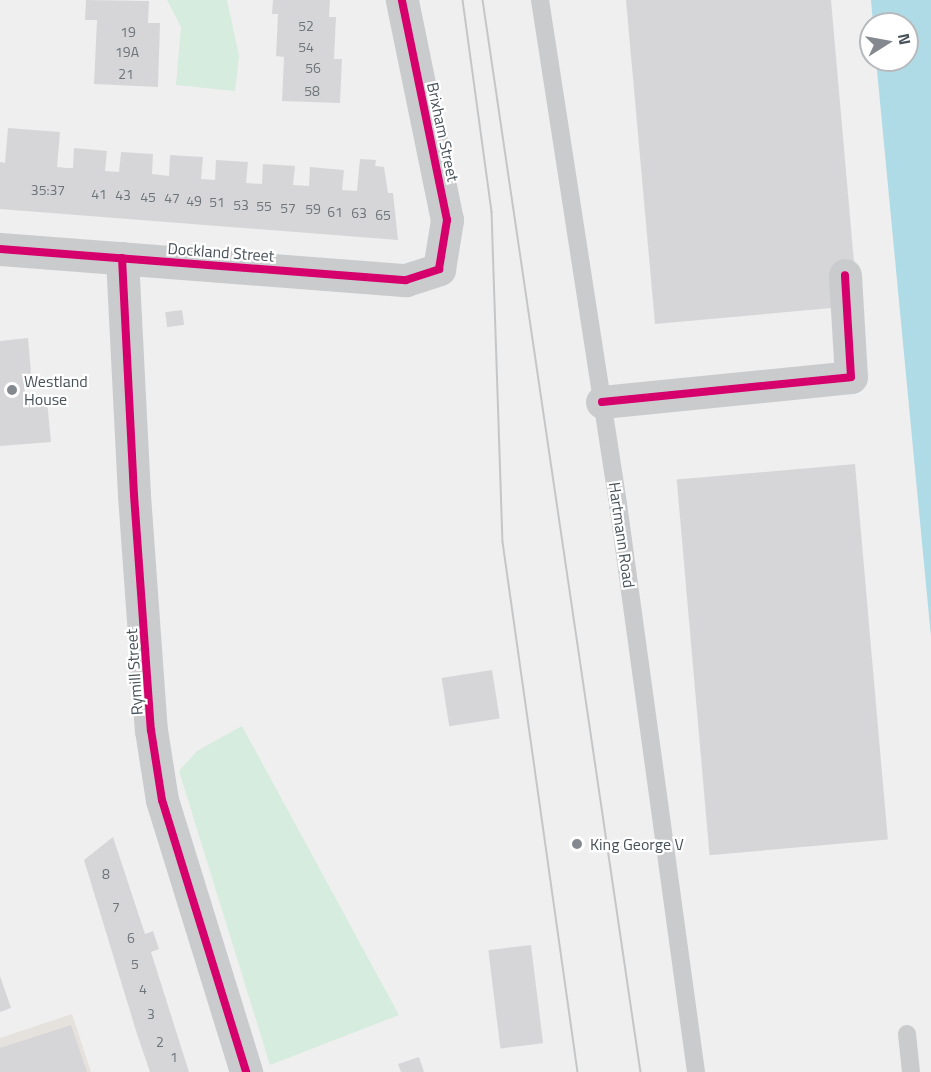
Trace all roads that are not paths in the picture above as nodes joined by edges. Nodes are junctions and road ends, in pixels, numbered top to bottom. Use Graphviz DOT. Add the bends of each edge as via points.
graph roads {
  1 [pos="402,0"];
  2 [pos="540,0"];
  3 [pos="0,249"];
  4 [pos="122,258"];
  5 [pos="439,270"];
  6 [pos="845,275"];
  7 [pos="602,402"];
  8 [pos="907,1034"];
  9 [pos="246,1072"];
  10 [pos="696,1072"];
  11 [pos="911,1072"];
  1 -- 5 [label="street, Brixham Street" via="447,220"];
  2 -- 7 [label="lane, Hartmann Road"];
  3 -- 4 [label="street, Dockland Street"];
  4 -- 5 [label="street, Dockland Street" via="406,280"];
  4 -- 9 [label="street, Rymill Street" via="134,495 160,789"];
  6 -- 7 [label="street" via="851,377"];
  7 -- 10 [label="lane, Hartmann Road"];
  8 -- 11 [label="lane"];
}
